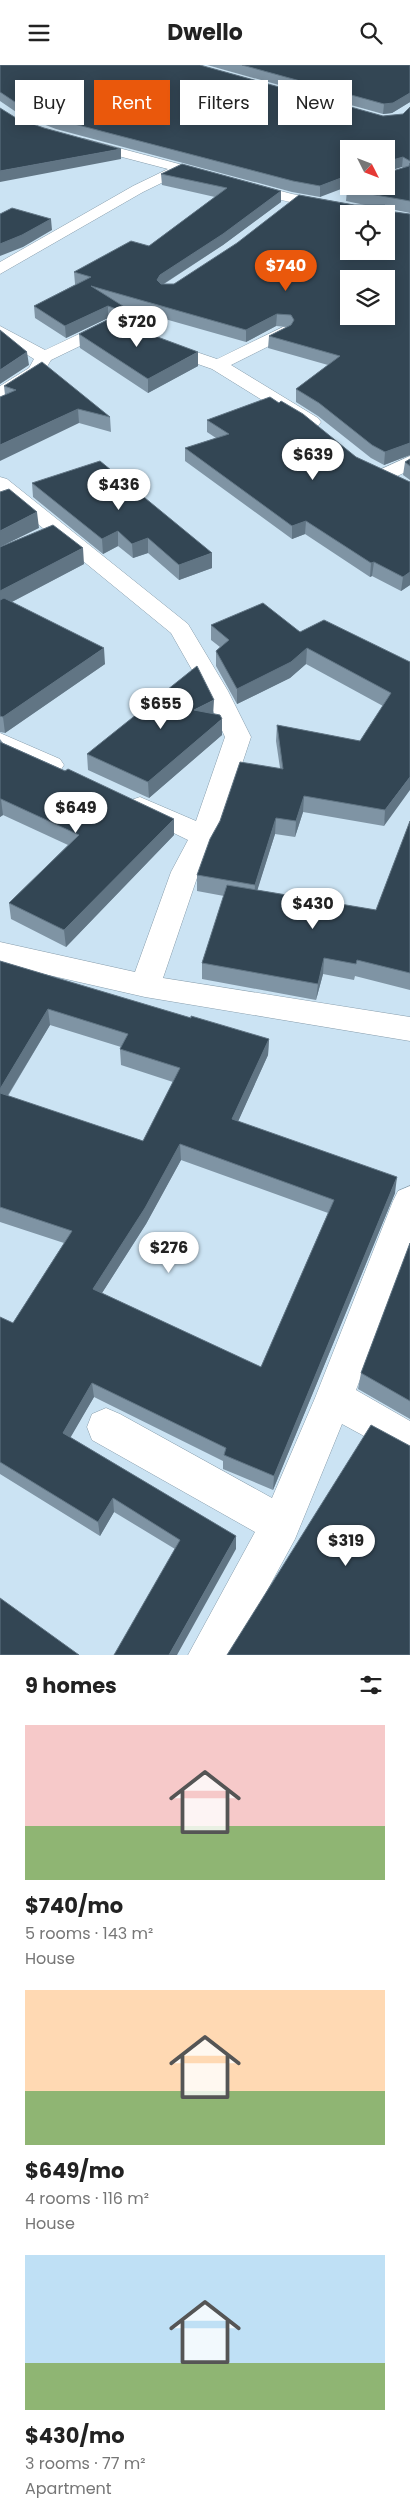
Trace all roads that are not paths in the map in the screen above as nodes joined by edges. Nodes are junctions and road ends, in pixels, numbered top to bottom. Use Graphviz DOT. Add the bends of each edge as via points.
graph roads {
  1 [pos="67,138"];
  2 [pos="180,169"];
  3 [pos="344,195"];
  4 [pos="323,203"];
  5 [pos="340,206"];
  6 [pos="0,269"];
  7 [pos="0,331"];
  8 [pos="127,332"];
  9 [pos="283,332"];
  10 [pos="145,338"];
  11 [pos="44,357"];
  12 [pos="218,365"];
  13 [pos="0,394"];
  14 [pos="325,433"];
  15 [pos="410,462"];
  16 [pos="385,476"];
  17 [pos="0,483"];
  18 [pos="58,528"];
  19 [pos="33,541"];
  20 [pos="0,741"];
  21 [pos="71,775"];
  22 [pos="116,795"];
  23 [pos="204,836"];
  24 [pos="0,953"];
  25 [pos="145,986"];
  26 [pos="410,1029"];
  27 [pos="410,1201"];
  28 [pos="334,1398"];
  29 [pos="106,1427"];
  30 [pos="410,1442"];
  31 [pos="281,1525"];
  32 [pos="209,1655"];
  1 -- 2 [label="street"];
  2 -- 4 [label="street" via="287,204"];
  2 -- 6 [label="street" via="138,189"];
  3 -- 4 [label="street"];
  4 -- 5 [label="street"];
  7 -- 11 [label="street"];
  8 -- 11 [label="street" via="109,325"];
  9 -- 12 [label="street"];
  10 -- 12 [label="street"];
  11 -- 13 [label="street" via="36,371"];
  12 -- 14 [label="street"];
  15 -- 16 [label="street"];
  17 -- 18 [label="street"];
  18 -- 19 [label="street"];
  18 -- 23 [label="street" via="180,629 238,737"];
  20 -- 21 [label="street"];
  22 -- 23 [label="street"];
  23 -- 25 [label="street" via="185,872"];
  24 -- 25 [label="street"];
  25 -- 26 [label="street"];
  27 -- 28 [label="street"];
  28 -- 30 [label="street"];
  28 -- 31 [label="street"];
  29 -- 31 [label="street"];
  31 -- 32 [label="street"];
}
